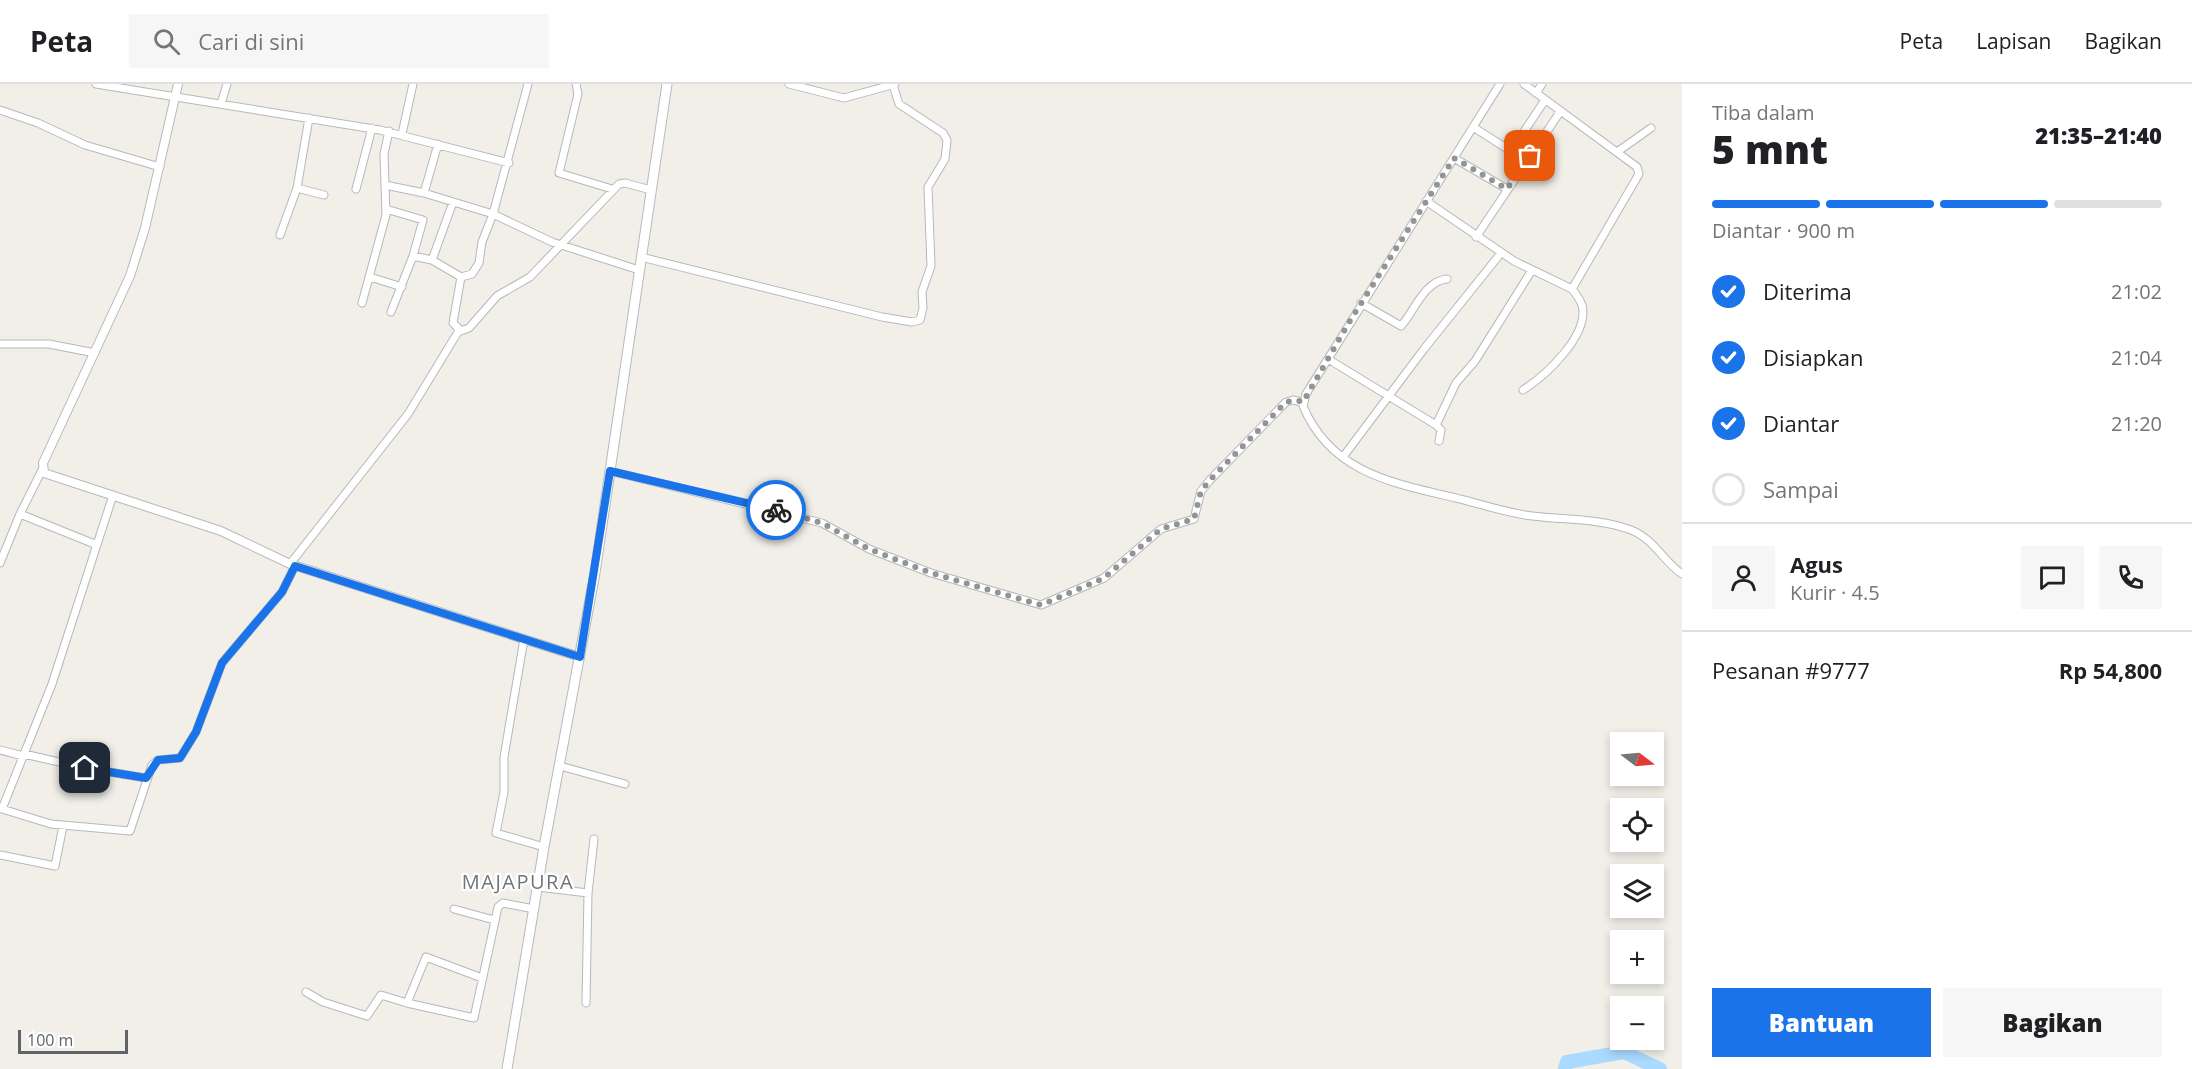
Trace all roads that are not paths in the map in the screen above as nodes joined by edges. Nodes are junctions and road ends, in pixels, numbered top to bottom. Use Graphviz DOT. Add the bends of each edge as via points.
graph roads {
  1 [pos="96,84"];
  2 [pos="178,84"];
  3 [pos="227,84"];
  4 [pos="413,84"];
  5 [pos="528,84"];
  6 [pos="576,84"];
  7 [pos="667,84"];
  8 [pos="789,84"];
  9 [pos="894,84"];
  10 [pos="1500,84"];
  11 [pos="1524,84"];
  12 [pos="1542,84"];
  13 [pos="1536,93"];
  14 [pos="176,97"];
  15 [pos="1545,100"];
  16 [pos="221,104"];
  17 [pos="0,110"];
  18 [pos="1560,112"];
  19 [pos="309,118"];
  20 [pos="1473,127"];
  21 [pos="372,128"];
  22 [pos="1651,128"];
  23 [pos="389,131"];
  24 [pos="402,134"];
  25 [pos="438,144"];
  26 [pos="1515,146"];
  27 [pos="1617,152"];
  28 [pos="1530,156"];
  29 [pos="1454,158"];
  30 [pos="509,164"];
  31 [pos="160,167"];
  32 [pos="385,185"];
  33 [pos="297,188"];
  34 [pos="356,189"];
  35 [pos="612,189"];
  36 [pos="1507,189"];
  37 [pos="651,190"];
  38 [pos="424,193"];
  39 [pos="324,195"];
  40 [pos="1426,201"];
  41 [pos="453,202"];
  42 [pos="386,208"];
  43 [pos="493,214"];
  44 [pos="280,235"];
  45 [pos="1476,237"];
  46 [pos="561,244"];
  47 [pos="1502,253"];
  48 [pos="413,256"];
  49 [pos="641,257"];
  50 [pos="432,260"];
  51 [pos="639,270"];
  52 [pos="1532,270"];
  53 [pos="461,277"];
  54 [pos="370,278"];
  55 [pos="1447,279"];
  56 [pos="402,287"];
  57 [pos="1572,289"];
  58 [pos="362,303"];
  59 [pos="1361,303"];
  60 [pos="391,312"];
  61 [pos="461,331"];
  62 [pos="0,344"];
  63 [pos="94,353"];
  64 [pos="1328,359"];
  65 [pos="1523,390"];
  66 [pos="1387,398"];
  67 [pos="1303,402"];
  68 [pos="1436,425"];
  69 [pos="1439,441"];
  70 [pos="1343,458"];
  71 [pos="42,470"];
  72 [pos="610,471"];
  73 [pos="112,495"];
  74 [pos="20,514"];
  75 [pos="97,545"];
  76 [pos="2,549"];
  77 [pos="0,563"];
  78 [pos="293,565"];
  79 [pos="1682,574"];
  80 [pos="524,639"];
  81 [pos="580,657"];
  82 [pos="0,750"];
  83 [pos="24,755"];
  84 [pos="560,766"];
  85 [pos="146,778"];
  86 [pos="625,784"];
  87 [pos="1,812"];
  88 [pos="63,826"];
  89 [pos="594,838"];
  90 [pos="544,847"];
  91 [pos="0,855"];
  92 [pos="538,888"];
  93 [pos="588,893"];
  94 [pos="454,909"];
  95 [pos="534,909"];
  96 [pos="495,920"];
  97 [pos="482,978"];
  98 [pos="306,992"];
  99 [pos="407,1003"];
  100 [pos="586,1003"];
  101 [pos="507,1069"];
  1 -- 14 [label="street"];
  2 -- 14 [label="street"];
  3 -- 16 [label="street"];
  4 -- 24 [label="street"];
  5 -- 30 [label="street"];
  6 -- 35 [label="street" via="578,94 559,173"];
  7 -- 37 [label="main road"];
  8 -- 9 [label="street" via="844,98"];
  9 -- 49 [label="street" via="899,104 943,133 947,140 945,159 928,188 931,266 922,292 920,320 882,317"];
  10 -- 20 [label="street"];
  11 -- 13 [label="street"];
  12 -- 13 [label="street"];
  13 -- 15 [label="street"];
  14 -- 16 [label="street"];
  14 -- 31 [label="street"];
  15 -- 18 [label="street"];
  15 -- 26 [label="street"];
  16 -- 19 [label="street"];
  17 -- 31 [label="street" via="85,145"];
  18 -- 27 [label="street"];
  18 -- 28 [label="street"];
  19 -- 21 [label="street"];
  19 -- 33 [label="street"];
  20 -- 26 [label="street" via="1506,148"];
  20 -- 29 [label="street"];
  21 -- 23 [label="street"];
  21 -- 34 [label="street"];
  22 -- 27 [label="street"];
  23 -- 24 [label="street"];
  23 -- 32 [label="street" via="384,154"];
  24 -- 25 [label="street"];
  25 -- 30 [label="street"];
  25 -- 38 [label="street"];
  26 -- 28 [label="street"];
  27 -- 57 [label="street" via="1636,167 1638,178"];
  28 -- 36 [label="street"];
  29 -- 36 [label="street"];
  29 -- 40 [label="street"];
  30 -- 43 [label="street"];
  31 -- 63 [label="street" via="130,276"];
  32 -- 38 [label="street"];
  32 -- 42 [label="street"];
  33 -- 39 [label="street"];
  33 -- 44 [label="street"];
  35 -- 37 [label="street" via="625,183"];
  35 -- 46 [label="street"];
  36 -- 45 [label="street"];
  37 -- 49 [label="main road"];
  38 -- 41 [label="street"];
  40 -- 45 [label="street"];
  40 -- 59 [label="street"];
  41 -- 43 [label="street"];
  41 -- 50 [label="street"];
  42 -- 48 [label="street" via="423,220"];
  42 -- 54 [label="street"];
  43 -- 46 [label="street"];
  43 -- 53 [label="street" via="475,270"];
  45 -- 47 [label="street"];
  46 -- 51 [label="street"];
  46 -- 61 [label="street" via="530,277 497,297 469,328"];
  47 -- 52 [label="street"];
  47 -- 66 [label="street"];
  48 -- 50 [label="street"];
  48 -- 56 [label="street"];
  49 -- 51 [label="main road"];
  50 -- 53 [label="street"];
  51 -- 72 [label="main road"];
  52 -- 57 [label="street"];
  52 -- 68 [label="street" via="1475,361 1456,383"];
  53 -- 61 [label="street" via="453,323"];
  54 -- 56 [label="street"];
  54 -- 58 [label="street"];
  55 -- 59 [label="street" via="1432,286 1401,326"];
  56 -- 60 [label="street"];
  57 -- 65 [label="street" via="1582,307 1577,334 1551,367"];
  59 -- 64 [label="street"];
  61 -- 78 [label="street" via="408,414"];
  62 -- 63 [label="street" via="42,343"];
  63 -- 71 [label="street"];
  64 -- 66 [label="street"];
  64 -- 67 [label="street"];
  66 -- 68 [label="street"];
  66 -- 70 [label="street"];
  67 -- 70 [label="street" via="1316,431"];
  67 -- 72 [label="street" via="1286,402 1210,480 1201,491 1194,519 1161,529 1104,578 1041,605 931,573 869,549 822,523"];
  68 -- 69 [label="street" via="1441,430"];
  70 -- 79 [label="street" via="1366,473 1419,490 1522,514 1589,520 1632,530 1652,542"];
  71 -- 73 [label="street" via="49,477"];
  71 -- 74 [label="street"];
  72 -- 81 [label="main road"];
  73 -- 75 [label="street"];
  73 -- 78 [label="street" via="221,531"];
  74 -- 75 [label="street"];
  74 -- 76 [label="street"];
  75 -- 83 [label="street" via="52,684"];
  76 -- 77 [label="street"];
  78 -- 80 [label="street"];
  78 -- 85 [label="street" via="282,592 222,663 196,732 180,758 158,760"];
  80 -- 81 [label="street"];
  80 -- 90 [label="street" via="496,833"];
  81 -- 84 [label="main road"];
  82 -- 83 [label="street"];
  83 -- 85 [label="street"];
  83 -- 87 [label="street"];
  84 -- 86 [label="street"];
  84 -- 90 [label="main road"];
  85 -- 88 [label="street" via="130,831"];
  87 -- 88 [label="street"];
  88 -- 91 [label="street" via="56,866"];
  89 -- 93 [label="street"];
  90 -- 92 [label="main road"];
  92 -- 93 [label="street"];
  92 -- 95 [label="main road"];
  93 -- 100 [label="street"];
  94 -- 96 [label="street"];
  95 -- 96 [label="street" via="503,903"];
  95 -- 101 [label="main road"];
  96 -- 97 [label="street"];
  97 -- 99 [label="street" via="474,1018"];
  97 -- 99 [label="street" via="426,957"];
  98 -- 99 [label="street" via="364,1016 381,996"];
}
